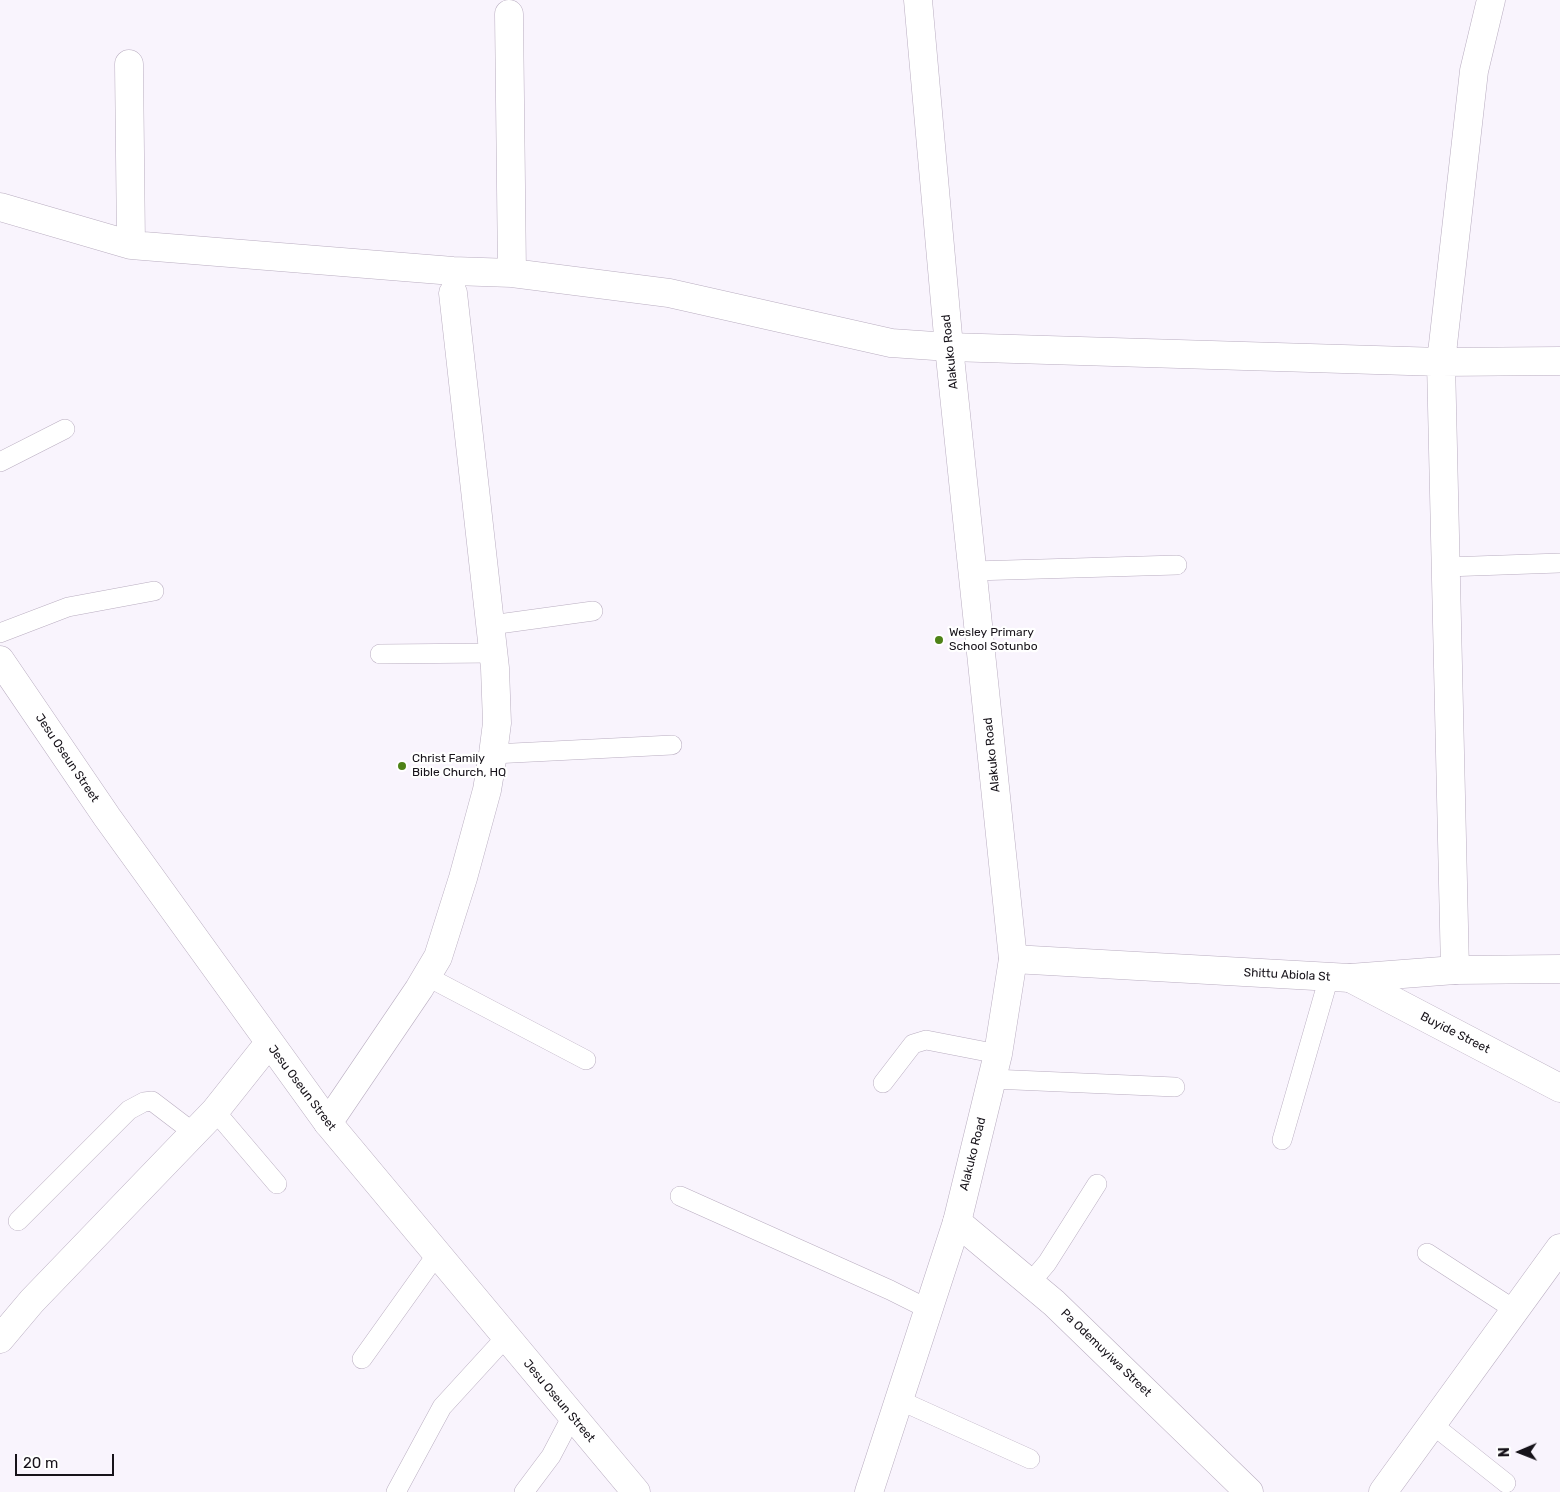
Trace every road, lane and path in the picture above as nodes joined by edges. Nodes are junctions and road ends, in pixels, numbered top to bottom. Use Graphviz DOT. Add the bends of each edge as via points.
graph roads {
  1 [pos="918,0"];
  2 [pos="1491,0"];
  3 [pos="510,14"];
  4 [pos="129,64"];
  5 [pos="0,207"];
  6 [pos="132,245"];
  7 [pos="512,273"];
  8 [pos="452,293"];
  9 [pos="950,347"];
  10 [pos="1560,361"];
  11 [pos="1441,362"];
  12 [pos="65,429"];
  13 [pos="0,462"];
  14 [pos="1560,563"];
  15 [pos="1177,565"];
  16 [pos="1446,568"];
  17 [pos="973,571"];
  18 [pos="154,591"];
  19 [pos="593,610"];
  20 [pos="491,625"];
  21 [pos="0,633"];
  22 [pos="494,653"];
  23 [pos="380,654"];
  24 [pos="0,660"];
  25 [pos="672,745"];
  26 [pos="493,754"];
  27 [pos="1013,959"];
  28 [pos="1560,969"];
  29 [pos="1455,970"];
  30 [pos="426,976"];
  31 [pos="1339,978"];
  32 [pos="269,1043"];
  33 [pos="586,1060"];
  34 [pos="995,1067"];
  35 [pos="882,1084"];
  36 [pos="1174,1086"];
  37 [pos="1560,1088"];
  38 [pos="215,1111"];
  39 [pos="328,1123"];
  40 [pos="194,1134"];
  41 [pos="1282,1140"];
  42 [pos="277,1184"];
  43 [pos="1097,1184"];
  44 [pos="680,1196"];
  45 [pos="18,1221"];
  46 [pos="957,1222"];
  47 [pos="1560,1248"];
  48 [pos="1427,1253"];
  49 [pos="437,1254"];
  50 [pos="1030,1283"];
  51 [pos="928,1310"];
  52 [pos="1515,1310"];
  53 [pos="506,1337"];
  54 [pos="0,1339"];
  55 [pos="362,1359"];
  56 [pos="899,1400"];
  57 [pos="572,1416"];
  58 [pos="1433,1426"];
  59 [pos="1030,1458"];
  60 [pos="1506,1483"];
  61 [pos="396,1492"];
  62 [pos="524,1492"];
  63 [pos="636,1492"];
  64 [pos="869,1492"];
  65 [pos="1249,1492"];
  66 [pos="1383,1492"];
  1 -- 9 [label="street, Alakuko Road"];
  2 -- 11 [label="street" via="1474,71"];
  3 -- 7 [label="street"];
  4 -- 6 [label="street"];
  5 -- 6 [label="street"];
  6 -- 7 [label="street"];
  7 -- 9 [label="street" via="668,294 891,343"];
  8 -- 20 [label="street"];
  9 -- 11 [label="street"];
  9 -- 17 [label="street, Alakuko Road"];
  10 -- 11 [label="street"];
  11 -- 16 [label="street"];
  12 -- 13 [label="lane"];
  14 -- 16 [label="lane"];
  15 -- 17 [label="lane"];
  16 -- 29 [label="street"];
  17 -- 27 [label="street, Alakuko Road"];
  18 -- 21 [label="lane" via="76,605"];
  19 -- 20 [label="lane"];
  20 -- 22 [label="street"];
  22 -- 23 [label="lane"];
  22 -- 26 [label="street" via="498,723"];
  24 -- 32 [label="street, Jesu Oseun Street" via="107,817"];
  25 -- 26 [label="lane"];
  26 -- 30 [label="street" via="487,790 463,878 438,957"];
  27 -- 31 [label="street, Shittu Abiola St"];
  27 -- 34 [label="street, Alakuko Road"];
  28 -- 29 [label="street, Shittu Abiola St"];
  29 -- 31 [label="street, Shittu Abiola St"];
  30 -- 33 [label="lane"];
  30 -- 39 [label="street"];
  31 -- 37 [label="street, Buyide Street"];
  31 -- 41 [label="lane"];
  32 -- 38 [label="street"];
  32 -- 39 [label="street, Jesu Oseun Street"];
  34 -- 35 [label="lane" via="926,1040 913,1044"];
  34 -- 36 [label="lane"];
  34 -- 46 [label="street, Alakuko Road"];
  38 -- 40 [label="street"];
  38 -- 42 [label="lane"];
  39 -- 49 [label="street, Jesu Oseun Street"];
  40 -- 45 [label="lane" via="152,1101 144,1102 129,1110"];
  40 -- 54 [label="street" via="32,1301"];
  43 -- 50 [label="lane" via="1047,1264"];
  44 -- 51 [label="lane"];
  46 -- 50 [label="street, Pa Odemuyiwa Street"];
  46 -- 51 [label="street, Alakuko Road"];
  47 -- 52 [label="street"];
  48 -- 52 [label="lane"];
  49 -- 53 [label="street, Jesu Oseun Street"];
  49 -- 55 [label="lane"];
  50 -- 65 [label="street, Pa Odemuyiwa Street"];
  51 -- 56 [label="street, Alakuko Road"];
  52 -- 58 [label="street"];
  53 -- 57 [label="street, Jesu Oseun Street"];
  53 -- 61 [label="lane" via="442,1407"];
  56 -- 59 [label="lane"];
  56 -- 64 [label="street, Alakuko Road"];
  57 -- 62 [label="lane" via="551,1456"];
  57 -- 63 [label="street, Jesu Oseun Street"];
  58 -- 60 [label="lane"];
  58 -- 66 [label="street"];
}
